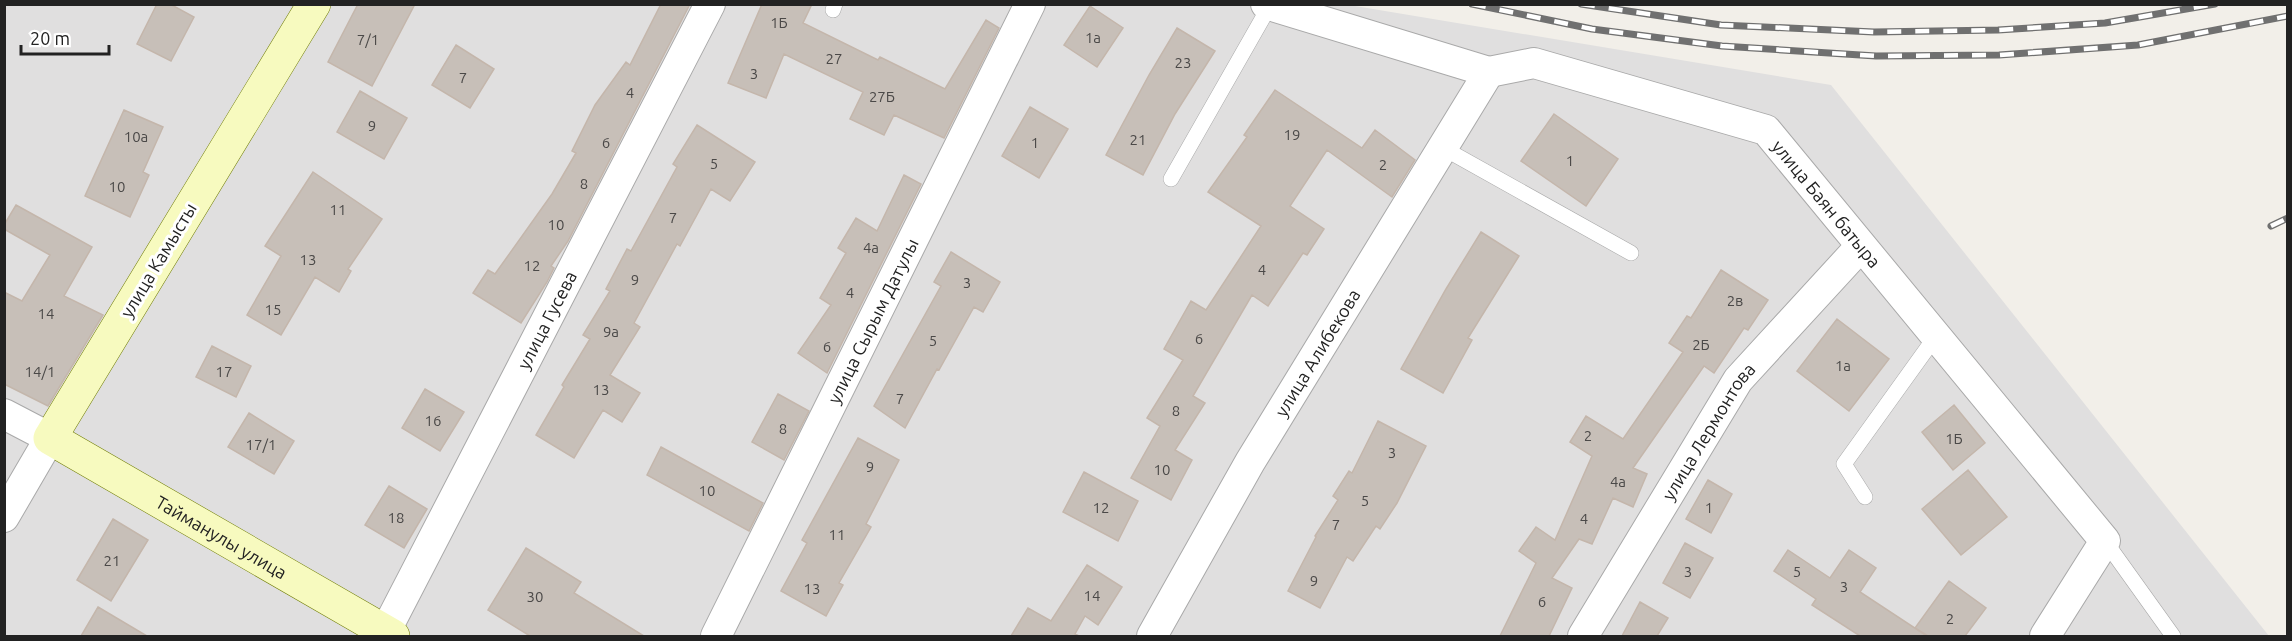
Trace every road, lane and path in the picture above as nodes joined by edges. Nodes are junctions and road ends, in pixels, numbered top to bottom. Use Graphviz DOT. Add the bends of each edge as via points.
graph roads {
  1 [pos="314,4"];
  2 [pos="710,4"];
  3 [pos="1030,4"];
  4 [pos="1268,6"];
  5 [pos="1490,72"];
  6 [pos="1443,148"];
  7 [pos="1172,179"];
  8 [pos="1862,246"];
  9 [pos="1631,253"];
  10 [pos="1936,336"];
  11 [pos="4,414"];
  12 [pos="50,438"];
  13 [pos="1865,497"];
  14 [pos="4,517"];
  15 [pos="2105,541"];
  16 [pos="387,635"];
  17 [pos="716,636"];
  18 [pos="1152,636"];
  19 [pos="1583,636"];
  20 [pos="2045,636"];
  21 [pos="2173,636"];
  1 -- 12 [label="street, улица Камысты"];
  2 -- 16 [label="street, улица Гусева"];
  3 -- 17 [label="street, улица Сырым Датулы"];
  4 -- 5 [label="street, улица Баян батыра"];
  4 -- 7 [label="lane"];
  5 -- 6 [label="street, улица Алибекова"];
  5 -- 8 [label="street, улица Баян батыра" via="1534,63 1766,130"];
  6 -- 9 [label="lane"];
  6 -- 18 [label="street, улица Алибекова" via="1250,462"];
  8 -- 10 [label="street, улица Баян батыра"];
  8 -- 19 [label="street, улица Лермонтова" via="1738,380"];
  10 -- 13 [label="lane" via="1844,464"];
  10 -- 15 [label="street, улица Баян батыра"];
  11 -- 12 [label="street"];
  12 -- 14 [label="street, улица Камысты"];
  12 -- 16 [label="street, Тайманулы улица"];
  15 -- 20 [label="street"];
  15 -- 21 [label="lane"];
}
